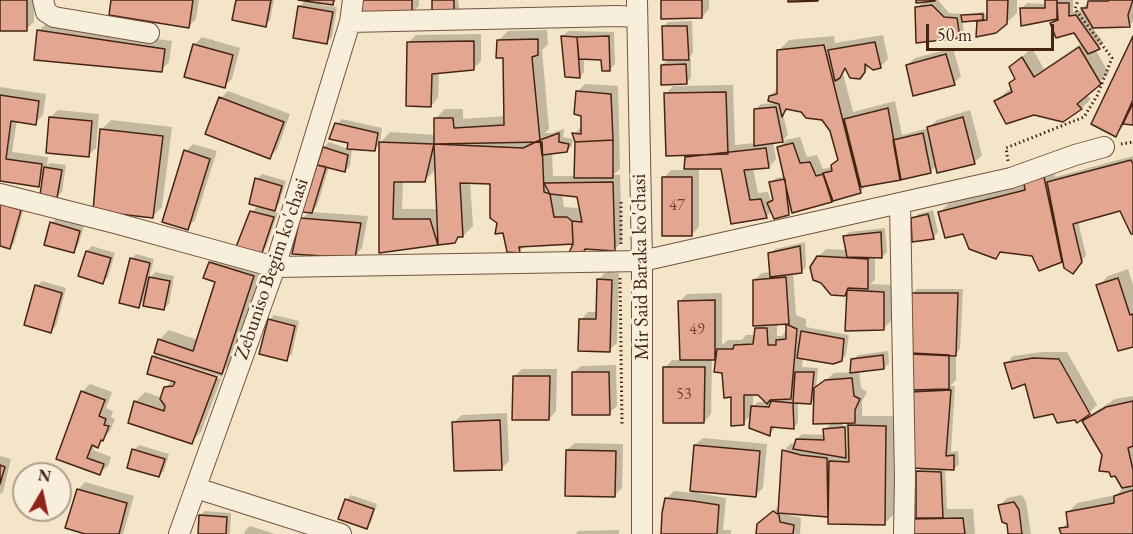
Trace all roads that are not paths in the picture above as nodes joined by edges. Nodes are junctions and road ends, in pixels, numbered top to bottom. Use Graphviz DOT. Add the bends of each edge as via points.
graph roads {
  1 [pos="43,0"];
  2 [pos="353,0"];
  3 [pos="637,9"];
  4 [pos="350,22"];
  5 [pos="149,33"];
  6 [pos="1104,147"];
  7 [pos="0,194"];
  8 [pos="900,203"];
  9 [pos="642,261"];
  10 [pos="275,267"];
  11 [pos="196,488"];
  12 [pos="179,534"];
  13 [pos="340,534"];
  14 [pos="642,534"];
  15 [pos="904,534"];
  1 -- 5 [label="street" via="46,12 54,17"];
  2 -- 4 [label="street, Zebuniso Begim ko'chasi"];
  3 -- 4 [label="street" via="617,15"];
  3 -- 9 [label="street, Mir Said Baraka ko'chasi"];
  4 -- 10 [label="street, Zebuniso Begim ko'chasi"];
  6 -- 8 [label="street" via="1011,178"];
  7 -- 10 [label="street"];
  8 -- 9 [label="street"];
  8 -- 15 [label="street"];
  9 -- 10 [label="street"];
  9 -- 14 [label="street, Mir Said Baraka ko'chasi"];
  10 -- 11 [label="street, Zebuniso Begim ko'chasi"];
  11 -- 12 [label="street, Zebuniso Begim ko'chasi"];
  11 -- 13 [label="street"];
}
